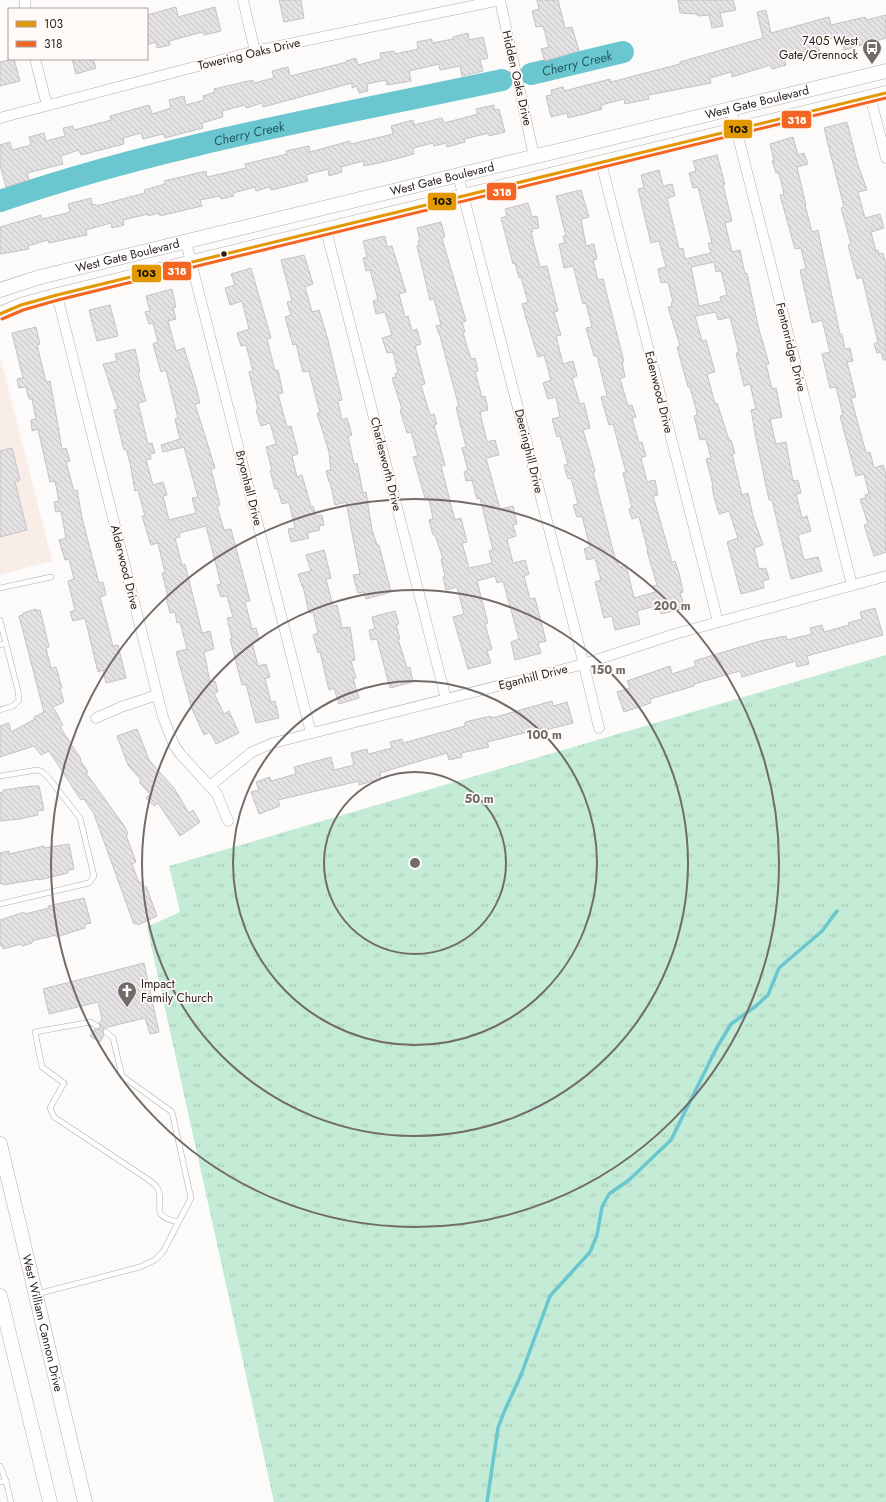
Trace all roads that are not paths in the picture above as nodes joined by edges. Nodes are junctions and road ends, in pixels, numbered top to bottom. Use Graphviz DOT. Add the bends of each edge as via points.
graph roads {
  1 [pos="243,0"];
  2 [pos="500,0"];
  3 [pos="255,51"];
  4 [pos="35,60"];
  5 [pos="886,71"];
  6 [pos="886,93"];
  7 [pos="870,96"];
  8 [pos="47,105"];
  9 [pos="731,109"];
  10 [pos="0,118"];
  11 [pos="736,129"];
  12 [pos="534,156"];
  13 [pos="886,158"];
  14 [pos="601,162"];
  15 [pos="458,175"];
  16 [pos="463,196"];
  17 [pos="326,230"];
  18 [pos="186,242"];
  19 [pos="191,262"];
  20 [pos="0,290"];
  21 [pos="57,295"];
  22 [pos="0,314"];
  23 [pos="886,576"];
  24 [pos="51,577"];
  25 [pos="852,586"];
  26 [pos="0,588"];
  27 [pos="0,620"];
  28 [pos="718,622"];
  29 [pos="6,643"];
  30 [pos="0,645"];
  31 [pos="584,664"];
  32 [pos="157,695"];
  33 [pos="446,699"];
  34 [pos="0,710"];
  35 [pos="96,718"];
  36 [pos="599,728"];
  37 [pos="312,733"];
  38 [pos="0,776"];
  39 [pos="210,785"];
  40 [pos="228,821"];
  41 [pos="0,904"];
  42 [pos="97,1026"];
  43 [pos="106,1032"];
  44 [pos="0,1144"];
  45 [pos="178,1222"];
  46 [pos="36,1294"];
  47 [pos="0,1296"];
  48 [pos="0,1466"];
  49 [pos="3,1481"];
  50 [pos="11,1502"];
  51 [pos="50,1502"];
  52 [pos="85,1502"];
  1 -- 3 [label="street"];
  2 -- 3 [label="street, Towering Oaks Drive"];
  2 -- 12 [label="street, Hidden Oaks Drive"];
  3 -- 8 [label="street, Towering Oaks Drive"];
  4 -- 8 [label="street"];
  5 -- 9 [label="main road, West Gate Boulevard"];
  6 -- 7 [label="main road, West Gate Boulevard"];
  7 -- 11 [label="main road, West Gate Boulevard"];
  7 -- 13 [label="street"];
  8 -- 10 [label="street, Towering Oaks Drive"];
  9 -- 11 [label="street, Fentonridge Drive"];
  9 -- 12 [label="main road, West Gate Boulevard"];
  11 -- 14 [label="main road, West Gate Boulevard"];
  11 -- 25 [label="street, Fentonridge Drive"];
  12 -- 15 [label="main road, West Gate Boulevard"];
  14 -- 16 [label="main road, West Gate Boulevard"];
  14 -- 28 [label="street, Edenwood Drive"];
  15 -- 16 [label="street, Deeringhill Drive"];
  15 -- 18 [label="main road, West Gate Boulevard"];
  16 -- 17 [label="main road, West Gate Boulevard"];
  16 -- 31 [label="street, Deeringhill Drive"];
  17 -- 19 [label="main road, West Gate Boulevard"];
  17 -- 33 [label="street, Charlesworth Drive"];
  18 -- 19 [label="street, Bryonhall Drive"];
  18 -- 20 [label="main road, West Gate Boulevard" via="40,277"];
  19 -- 21 [label="main road, West Gate Boulevard"];
  19 -- 37 [label="street, Bryonhall Drive"];
  21 -- 22 [label="main road, West Gate Boulevard"];
  21 -- 32 [label="street, Alderwood Drive"];
  23 -- 25 [label="street, Eganhill Drive"];
  24 -- 26 [label="lane"];
  25 -- 28 [label="street, Eganhill Drive"];
  27 -- 29 [label="lane"];
  28 -- 31 [label="street, Eganhill Drive"];
  29 -- 30 [label="lane"];
  29 -- 34 [label="lane" via="19,700 13,706"];
  31 -- 33 [label="street, Eganhill Drive"];
  31 -- 36 [label="street, Deeringhill Drive"];
  32 -- 35 [label="street" via="121,706"];
  32 -- 39 [label="street, Alderwood Drive" via="174,744"];
  33 -- 37 [label="street, Eganhill Drive"];
  37 -- 39 [label="street, Eganhill Drive" via="262,747 242,759"];
  38 -- 41 [label="lane" via="37,770 47,776 80,818 94,876 89,883"];
  39 -- 40 [label="street, Alderwood Drive" via="223,805"];
  42 -- 45 [label="lane" via="91,1022 35,1032 42,1066 64,1083 50,1108 54,1118 146,1178 158,1189 162,1216"];
  43 -- 45 [label="lane" via="113,1038 122,1076 172,1112 192,1198"];
  44 -- 46 [label="main road, West William Cannon Drive"];
  45 -- 46 [label="lane" via="163,1252 147,1264"];
  46 -- 52 [label="main road, West William Cannon Drive"];
  47 -- 51 [label="main road"];
  48 -- 49 [label="lane"];
  49 -- 50 [label="lane"];
}
